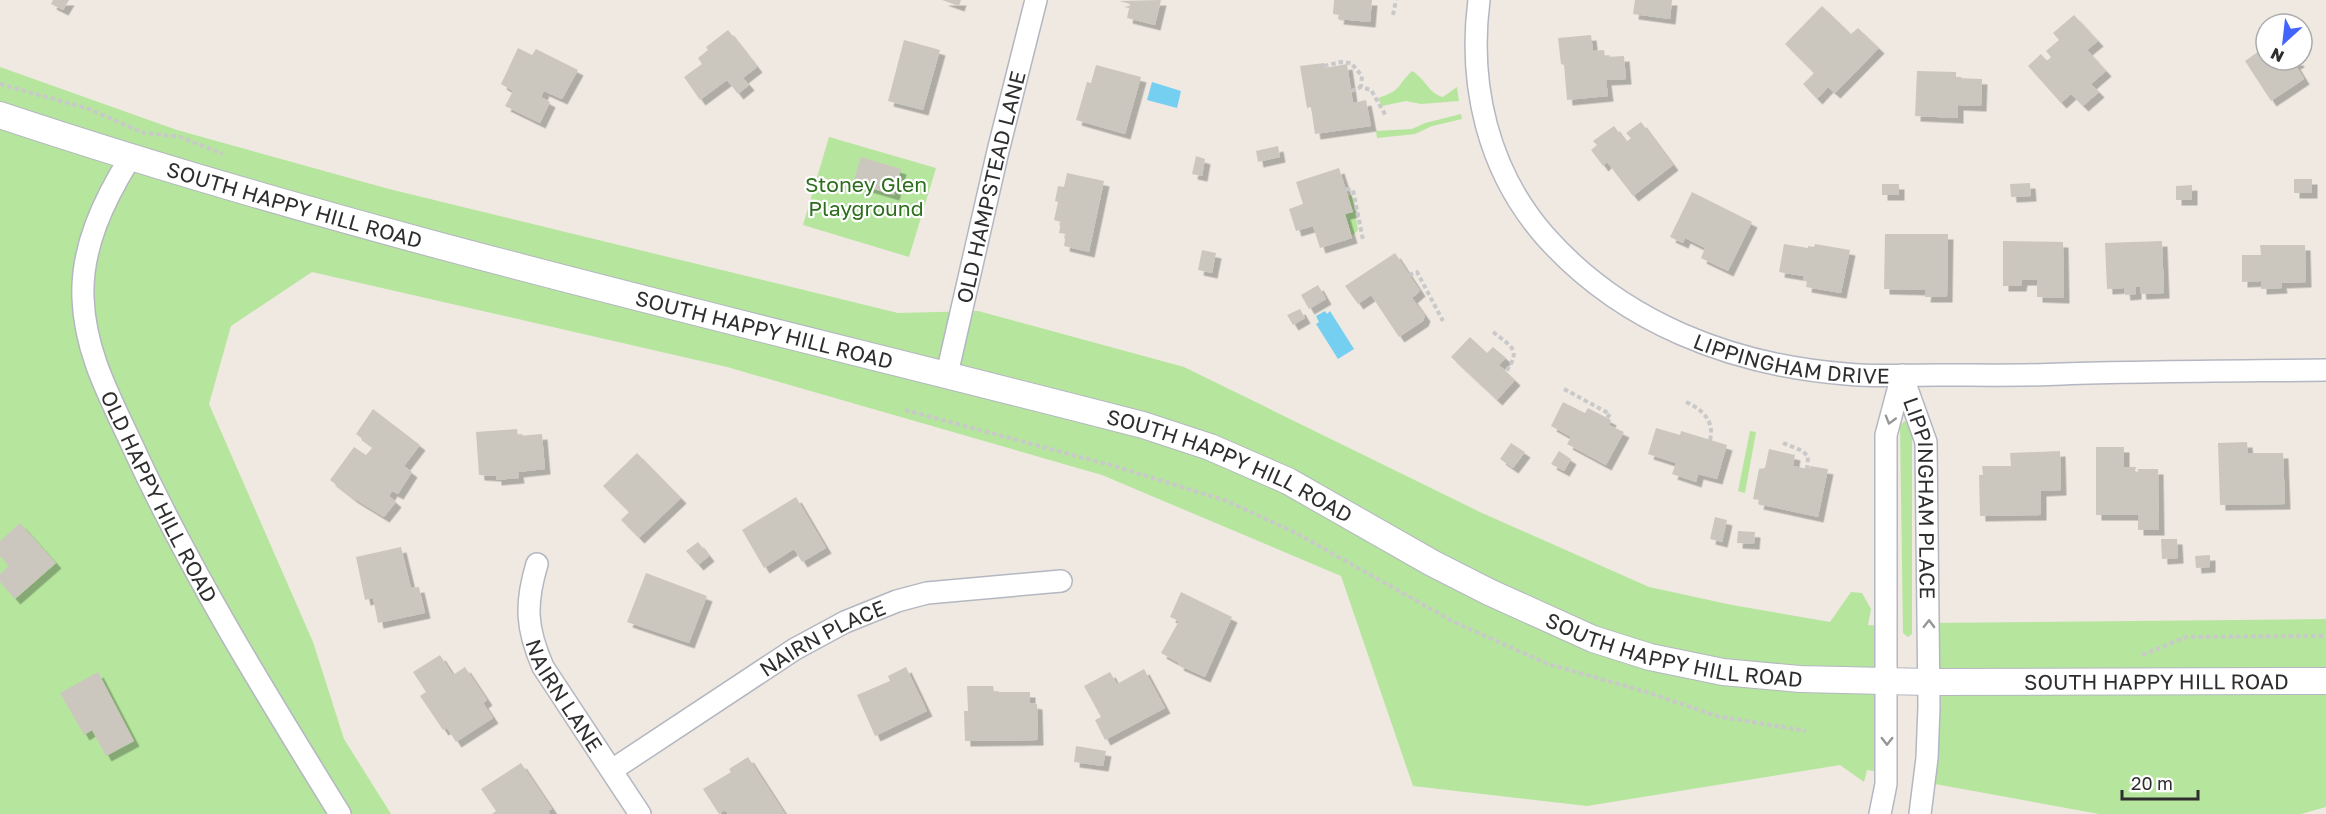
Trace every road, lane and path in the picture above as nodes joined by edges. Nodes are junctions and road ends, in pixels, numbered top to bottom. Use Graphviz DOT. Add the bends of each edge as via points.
graph roads {
  1 [pos="1036,0"];
  2 [pos="1396,0"];
  3 [pos="1479,0"];
  4 [pos="1394,15"];
  5 [pos="1324,66"];
  6 [pos="0,84"];
  7 [pos="1361,87"];
  8 [pos="1351,91"];
  9 [pos="0,115"];
  10 [pos="1386,116"];
  11 [pos="224,154"];
  12 [pos="130,158"];
  13 [pos="1346,189"];
  14 [pos="1363,240"];
  15 [pos="1409,275"];
  16 [pos="1443,321"];
  17 [pos="1493,332"];
  18 [pos="2326,370"];
  19 [pos="1506,371"];
  20 [pos="947,374"];
  21 [pos="1902,375"];
  22 [pos="1564,389"];
  23 [pos="1686,402"];
  24 [pos="905,410"];
  25 [pos="1607,418"];
  26 [pos="1710,440"];
  27 [pos="1783,443"];
  28 [pos="1807,469"];
  29 [pos="537,564"];
  30 [pos="1061,581"];
  31 [pos="2326,636"];
  32 [pos="2139,656"];
  33 [pos="2326,681"];
  34 [pos="1887,682"];
  35 [pos="1928,682"];
  36 [pos="1806,731"];
  37 [pos="612,770"];
  38 [pos="340,814"];
  39 [pos="640,814"];
  40 [pos="1880,814"];
  41 [pos="1920,814"];
  1 -- 20 [label="street, OLD HAMPSTEAD LANE"];
  2 -- 4 [label="path"];
  3 -- 21 [label="street, LIPPINGHAM DRIVE" via="1475,55 1490,141 1527,216 1559,253 1637,313 1681,336 1735,355 1791,367"];
  5 -- 7 [label="path" via="1351,63 1362,76"];
  6 -- 11 [label="path" via="89,109 144,133 180,138"];
  7 -- 8 [label="path"];
  7 -- 10 [label="path" via="1371,90"];
  9 -- 12 [label="street, SOUTH HAPPY HILL ROAD"];
  12 -- 20 [label="street, SOUTH HAPPY HILL ROAD" via="505,263"];
  12 -- 38 [label="street, OLD HAPPY HILL ROAD" via="105,200 86,262 85,329 94,362 177,537 242,654"];
  13 -- 14 [label="path" via="1353,190"];
  15 -- 16 [label="path" via="1417,272"];
  17 -- 19 [label="path" via="1515,353"];
  18 -- 21 [label="street, LIPPINGHAM DRIVE"];
  20 -- 34 [label="street, SOUTH HAPPY HILL ROAD" via="1143,425 1210,447 1288,481 1432,563 1593,639 1650,657 1723,672"];
  21 -- 34 [label="street, LIPPINGHAM PLACE, one-way" via="1886,435"];
  35 -- 21 [label="street, LIPPINGHAM PLACE, one-way" via="1926,442"];
  22 -- 25 [label="path" via="1610,414"];
  23 -- 26 [label="path" via="1708,419 1713,430"];
  24 -- 36 [label="path" via="1227,501 1296,533 1456,623 1548,664 1717,716"];
  27 -- 28 [label="path" via="1803,451 1808,457"];
  29 -- 37 [label="street, NAIRN LANE" via="528,603 532,642 543,667"];
  30 -- 37 [label="street, NAIRN PLACE" via="927,593 845,622 795,649"];
  31 -- 32 [label="path" via="2186,637"];
  33 -- 35 [label="street, SOUTH HAPPY HILL ROAD"];
  34 -- 35 [label="street, SOUTH HAPPY HILL ROAD"];
  34 -- 40 [label="street, LIPPINGHAM PLACE, one-way" via="1886,784"];
  35 -- 41 [label="street, LIPPINGHAM PLACE"];
  37 -- 39 [label="street, NAIRN LANE"];
}
